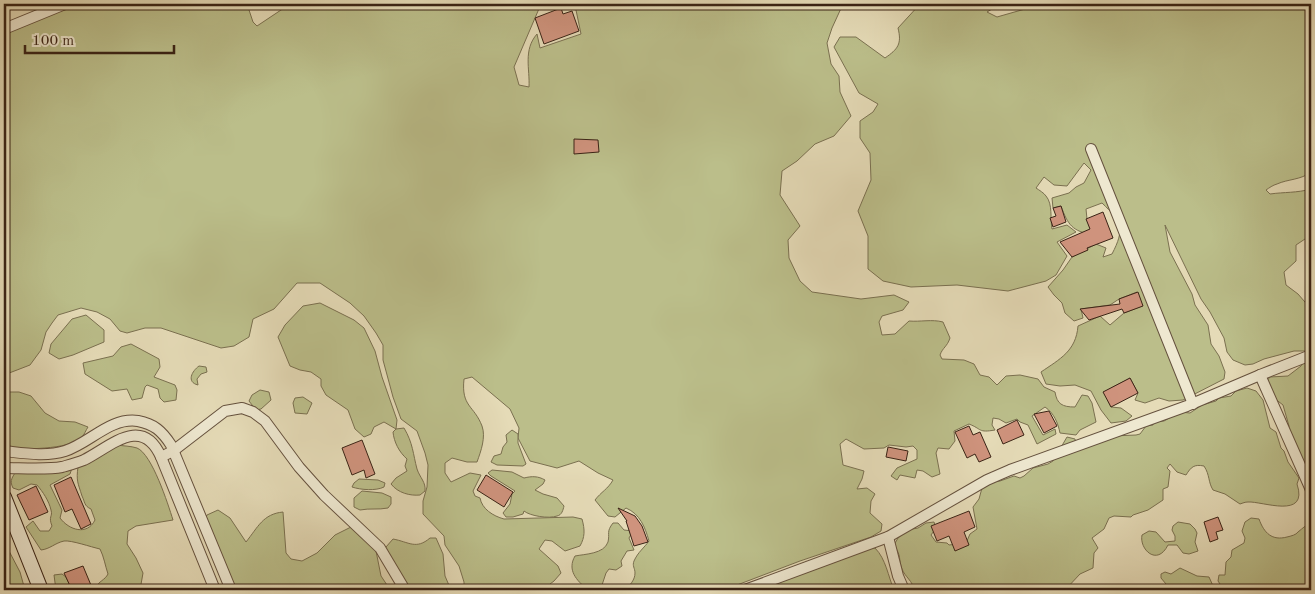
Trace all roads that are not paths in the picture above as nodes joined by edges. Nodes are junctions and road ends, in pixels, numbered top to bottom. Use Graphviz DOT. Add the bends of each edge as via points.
graph roads {
  1 [pos="65,4"];
  2 [pos="4,29"];
  3 [pos="1091,149"];
  4 [pos="1311,355"];
  5 [pos="1260,375"];
  6 [pos="1193,404"];
  7 [pos="4,451"];
  8 [pos="173,451"];
  9 [pos="161,457"];
  10 [pos="4,468"];
  11 [pos="1311,490"];
  12 [pos="4,498"];
  13 [pos="888,538"];
  14 [pos="41,590"];
  15 [pos="215,590"];
  16 [pos="231,590"];
  17 [pos="405,590"];
  18 [pos="745,590"];
  19 [pos="904,590"];
  1 -- 2 [label="street"];
  3 -- 6 [label="street"];
  4 -- 5 [label="street"];
  5 -- 6 [label="street"];
  5 -- 11 [label="street"];
  6 -- 13 [label="street" via="987,480"];
  7 -- 8 [label="street" via="63,452 109,426 128,420 146,422 162,431"];
  8 -- 9 [label="street"];
  8 -- 16 [label="street"];
  8 -- 17 [label="street" via="225,411 242,408 253,412 265,421 324,495 380,548"];
  9 -- 10 [label="street" via="149,440 126,436 83,460 60,468"];
  9 -- 15 [label="street"];
  12 -- 14 [label="street"];
  13 -- 18 [label="street"];
  13 -- 19 [label="street"];
}
